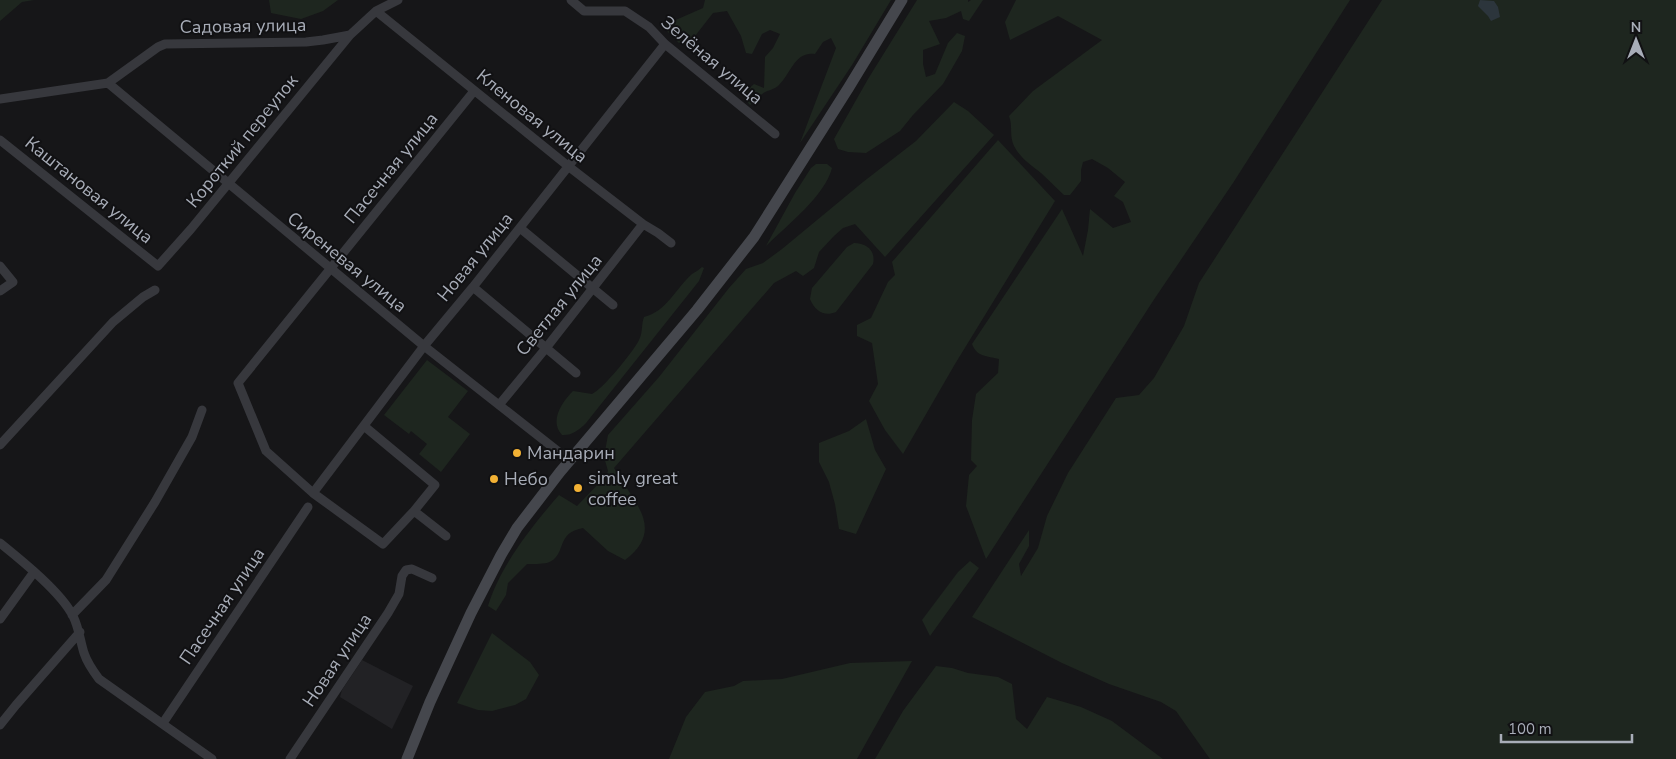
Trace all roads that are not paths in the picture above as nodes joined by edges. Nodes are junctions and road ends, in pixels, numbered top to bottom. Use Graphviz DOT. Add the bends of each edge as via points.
graph roads {
  1 [pos="398,0"];
  2 [pos="571,0"];
  3 [pos="902,0"];
  4 [pos="376,11"];
  5 [pos="350,35"];
  6 [pos="665,44"];
  7 [pos="108,83"];
  8 [pos="474,91"];
  9 [pos="0,99"];
  10 [pos="775,134"];
  11 [pos="0,140"];
  12 [pos="568,166"];
  13 [pos="228,184"];
  14 [pos="643,224"];
  15 [pos="520,228"];
  16 [pos="671,243"];
  17 [pos="0,266"];
  18 [pos="158,266"];
  19 [pos="330,269"];
  20 [pos="473,287"];
  21 [pos="593,289"];
  22 [pos="155,290"];
  23 [pos="0,291"];
  24 [pos="612,305"];
  25 [pos="424,346"];
  26 [pos="546,348"];
  27 [pos="576,373"];
  28 [pos="499,405"];
  29 [pos="202,410"];
  30 [pos="364,426"];
  31 [pos="0,445"];
  32 [pos="569,460"];
  33 [pos="313,493"];
  34 [pos="308,508"];
  35 [pos="414,511"];
  36 [pos="446,536"];
  37 [pos="0,543"];
  38 [pos="34,572"];
  39 [pos="432,578"];
  40 [pos="72,614"];
  41 [pos="0,619"];
  42 [pos="80,632"];
  43 [pos="163,723"];
  44 [pos="0,725"];
  45 [pos="212,759"];
  46 [pos="290,759"];
  47 [pos="407,759"];
  1 -- 4 [label="street"];
  2 -- 6 [label="street, Зелёная улица" via="584,11 625,11 649,27"];
  3 -- 32 [label="main road" via="850,88 754,236 686,323"];
  4 -- 5 [label="street"];
  4 -- 8 [label="street, Кленовая улица"];
  5 -- 7 [label="street, Садовая улица" via="306,42 165,44"];
  5 -- 13 [label="street, Короткий переулок"];
  6 -- 10 [label="street, Зелёная улица"];
  6 -- 12 [label="street, Новая улица"];
  7 -- 9 [label="street, Садовая улица"];
  7 -- 13 [label="street, Сиреневая улица"];
  8 -- 12 [label="street, Кленовая улица"];
  8 -- 19 [label="street, Пасечная улица"];
  11 -- 18 [label="street, Каштановая улица"];
  12 -- 14 [label="street, Кленовая улица"];
  12 -- 15 [label="street, Новая улица"];
  13 -- 18 [label="street, Короткий переулок"];
  13 -- 19 [label="street, Сиреневая улица"];
  14 -- 16 [label="street, Кленовая улица"];
  14 -- 21 [label="street, Светлая улица"];
  15 -- 20 [label="street, Новая улица"];
  15 -- 21 [label="street"];
  17 -- 23 [label="street" via="13,282"];
  19 -- 25 [label="street, Сиреневая улица"];
  19 -- 33 [label="street, Пасечная улица" via="238,383 266,451"];
  20 -- 25 [label="street, Новая улица"];
  20 -- 26 [label="street"];
  21 -- 24 [label="street"];
  21 -- 26 [label="street, Светлая улица"];
  22 -- 31 [label="street" via="113,322"];
  25 -- 28 [label="street, Сиреневая улица"];
  25 -- 30 [label="street, Новая улица"];
  26 -- 27 [label="street"];
  26 -- 28 [label="street, Светлая улица"];
  28 -- 32 [label="street, Сиреневая улица"];
  29 -- 40 [label="street" via="192,437 106,580"];
  30 -- 33 [label="street, Новая улица"];
  30 -- 35 [label="street" via="435,484"];
  32 -- 47 [label="main road" via="517,528 501,555 430,702"];
  33 -- 35 [label="street" via="383,544"];
  34 -- 43 [label="street, Пасечная улица"];
  35 -- 36 [label="street"];
  37 -- 38 [label="street"];
  38 -- 40 [label="street"];
  38 -- 41 [label="street"];
  39 -- 46 [label="street, Новая улица" via="412,569 406,570 399,594 388,613"];
  40 -- 42 [label="street"];
  42 -- 43 [label="street" via="84,653 99,680"];
  42 -- 44 [label="street"];
  43 -- 45 [label="street"];
}
